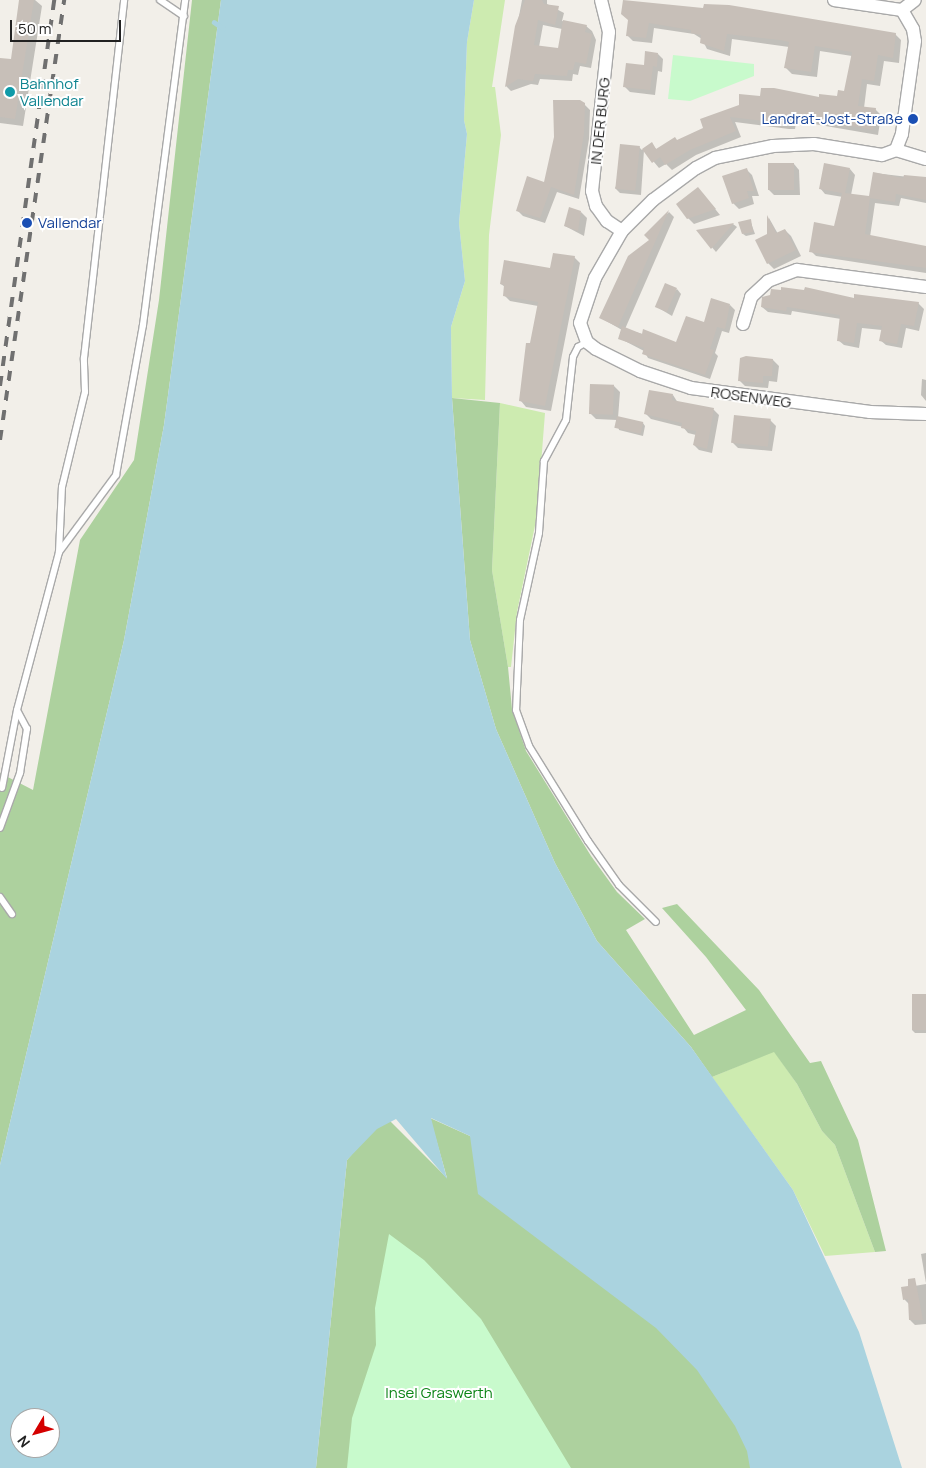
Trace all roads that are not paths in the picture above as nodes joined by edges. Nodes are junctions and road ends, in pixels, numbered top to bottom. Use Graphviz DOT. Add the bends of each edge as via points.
graph roads {
  1 [pos="124,0"];
  2 [pos="160,0"];
  3 [pos="185,0"];
  4 [pos="601,0"];
  5 [pos="916,0"];
  6 [pos="842,1"];
  7 [pos="902,10"];
  8 [pos="184,16"];
  9 [pos="896,150"];
  10 [pos="925,156"];
  11 [pos="622,231"];
  12 [pos="926,287"];
  13 [pos="743,324"];
  14 [pos="587,342"];
  15 [pos="926,414"];
  16 [pos="59,552"];
  17 [pos="17,710"];
  18 [pos="2,788"];
  19 [pos="0,828"];
  20 [pos="0,897"];
  21 [pos="12,914"];
  22 [pos="656,922"];
  1 -- 16 [label="lane" via="84,358 85,392 62,487"];
  2 -- 8 [label="lane"];
  3 -- 8 [label="lane"];
  4 -- 11 [label="street, IN DER BURG" via="609,32 592,192 596,206 607,221"];
  5 -- 7 [label="street"];
  6 -- 7 [label="street"];
  7 -- 9 [label="street" via="913,29 915,41 902,134"];
  8 -- 16 [label="lane" via="144,325 116,475"];
  9 -- 10 [label="street"];
  9 -- 11 [label="street" via="882,155 798,144 743,150 716,158 653,200"];
  11 -- 14 [label="street" via="606,255 585,301 580,323"];
  12 -- 13 [label="street" via="797,270 779,276 758,290 751,297"];
  14 -- 15 [label="street, ROSENWEG" via="640,371 709,392 870,412"];
  14 -- 22 [label="lane" via="578,347 573,357 566,420 544,461 539,534 520,620 516,710 529,746 588,842 619,885"];
  16 -- 17 [label="lane"];
  17 -- 18 [label="lane"];
  17 -- 19 [label="lane" via="27,729 20,773"];
  20 -- 21 [label="lane"];
}
